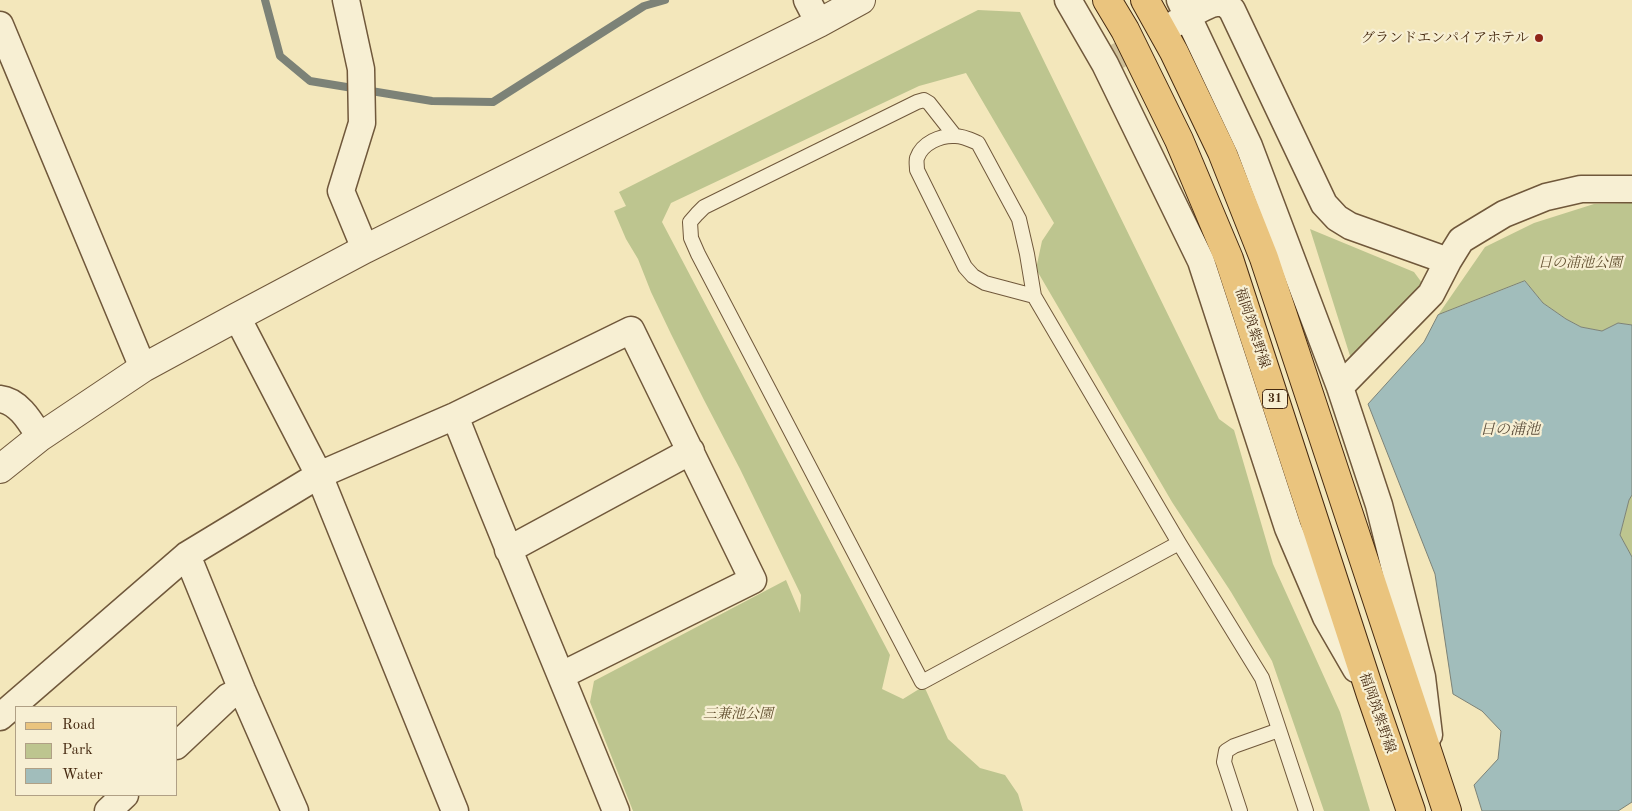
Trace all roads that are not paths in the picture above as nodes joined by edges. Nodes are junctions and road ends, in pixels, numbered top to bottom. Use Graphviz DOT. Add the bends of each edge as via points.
graph roads {
  1 [pos="346,0"];
  2 [pos="861,0"];
  3 [pos="1068,0"];
  4 [pos="1107,0"];
  5 [pos="1145,0"];
  6 [pos="813,12"];
  7 [pos="1181,13"];
  8 [pos="0,25"];
  9 [pos="955,136"];
  10 [pos="1632,189"];
  11 [pos="365,249"];
  12 [pos="1448,261"];
  13 [pos="1034,296"];
  14 [pos="237,316"];
  15 [pos="143,368"];
  16 [pos="1340,387"];
  17 [pos="0,399"];
  18 [pos="455,416"];
  19 [pos="40,437"];
  20 [pos="691,451"];
  21 [pos="0,469"];
  22 [pos="320,475"];
  23 [pos="1180,543"];
  24 [pos="508,550"];
  25 [pos="187,555"];
  26 [pos="562,675"];
  27 [pos="242,690"];
  28 [pos="1371,695"];
  29 [pos="0,717"];
  30 [pos="1279,730"];
  31 [pos="178,744"];
  32 [pos="1434,770"];
  33 [pos="124,796"];
  34 [pos="108,811"];
  35 [pos="295,811"];
  36 [pos="456,811"];
  37 [pos="616,811"];
  38 [pos="1240,811"];
  39 [pos="1306,811"];
  40 [pos="1411,811"];
  41 [pos="1447,811"];
  1 -- 11 [label="street" via="360,69 362,123 340,191"];
  2 -- 6 [label="street"];
  3 -- 28 [label="street" via="1110,61 1201,261 1288,528 1326,618"];
  4 -- 28 [label="main road, 福岡筑紫野線 / 31" via="1179,140 1229,259"];
  5 -- 32 [label="main road, 31" via="1222,152 1264,258"];
  6 -- 11 [label="street"];
  7 -- 12 [label="street" via="1221,3 1232,10 1324,204 1337,218 1350,226"];
  7 -- 16 [label="street" via="1249,146"];
  8 -- 15 [label="street"];
  9 -- 13 [label="lane" via="978,143 1019,219"];
  9 -- 13 [label="lane" via="939,138 923,147 917,159 917,170 965,267 973,276 985,283"];
  9 -- 23 [label="lane" via="929,102 917,102 704,207 690,222 691,238 698,254 922,682"];
  10 -- 12 [label="street" via="1581,189 1546,197 1504,214 1461,240"];
  11 -- 14 [label="street"];
  12 -- 16 [label="street" via="1432,294"];
  13 -- 23 [label="lane"];
  14 -- 15 [label="street"];
  14 -- 22 [label="street"];
  15 -- 19 [label="street"];
  16 -- 32 [label="street" via="1379,505 1422,676"];
  17 -- 19 [label="street" via="5,399 24,413"];
  18 -- 20 [label="street" via="631,330"];
  18 -- 22 [label="street"];
  18 -- 24 [label="street"];
  19 -- 21 [label="street"];
  20 -- 24 [label="street"];
  20 -- 26 [label="street" via="753,580"];
  22 -- 25 [label="street"];
  22 -- 36 [label="street"];
  23 -- 30 [label="lane" via="1262,678"];
  24 -- 26 [label="street"];
  25 -- 27 [label="street"];
  25 -- 29 [label="street"];
  26 -- 37 [label="street"];
  27 -- 31 [label="street" via="228,697"];
  27 -- 35 [label="street"];
  28 -- 40 [label="main road, 福岡筑紫野線 / 31"];
  30 -- 38 [label="lane" via="1226,751 1224,762"];
  30 -- 39 [label="lane"];
  32 -- 41 [label="main road, 31"];
  33 -- 34 [label="street"];
}
